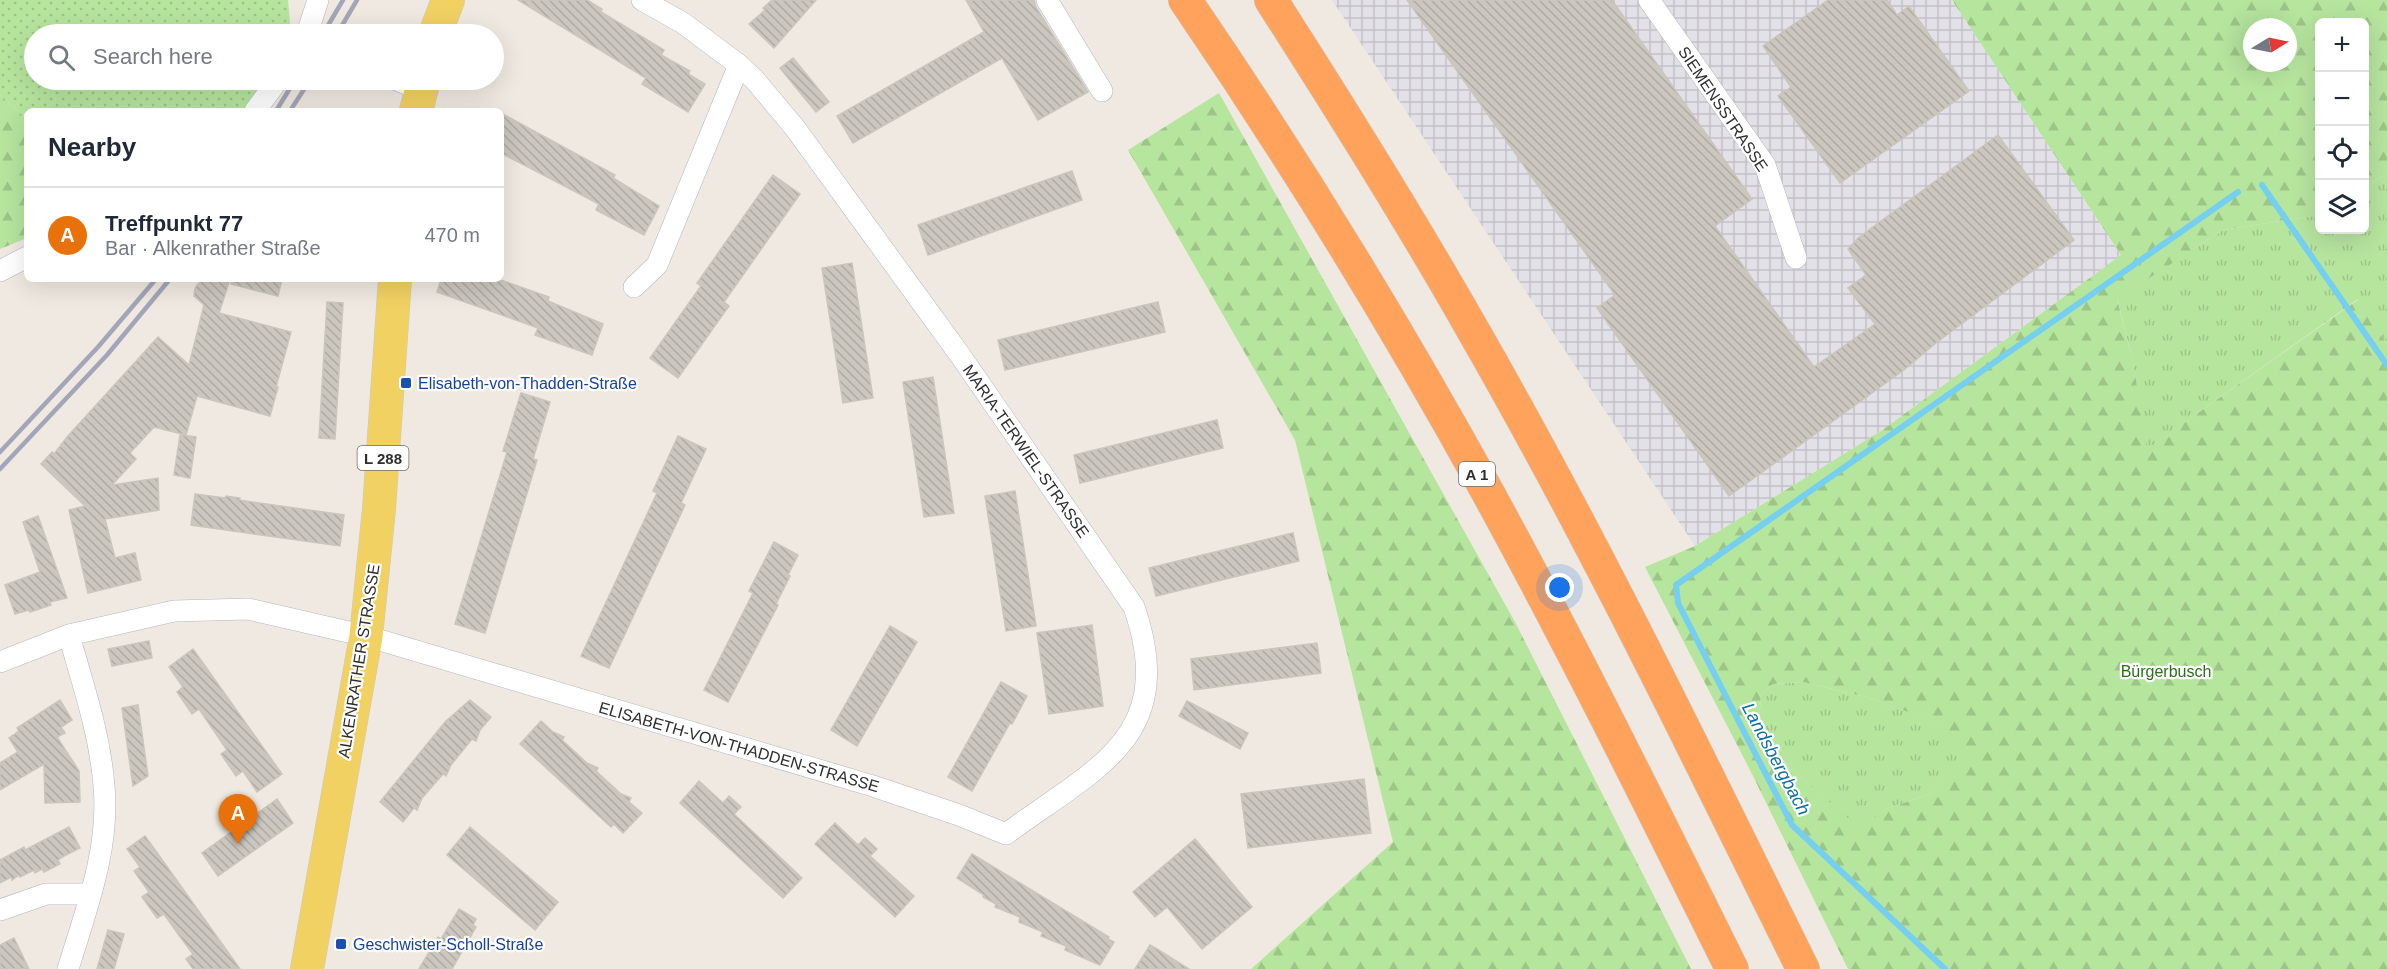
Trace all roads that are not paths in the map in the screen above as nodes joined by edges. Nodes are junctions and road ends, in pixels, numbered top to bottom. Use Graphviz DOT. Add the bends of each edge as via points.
graph roads {
  1 [pos="318,0"];
  2 [pos="448,0"];
  3 [pos="642,0"];
  4 [pos="1047,0"];
  5 [pos="1185,0"];
  6 [pos="1271,0"];
  7 [pos="1649,0"];
  8 [pos="310,24"];
  9 [pos="439,24"];
  10 [pos="739,65"];
  11 [pos="271,90"];
  12 [pos="1102,91"];
  13 [pos="257,108"];
  14 [pos="1796,258"];
  15 [pos="24,259"];
  16 [pos="0,271"];
  17 [pos="394,282"];
  18 [pos="634,287"];
  19 [pos="69,635"];
  20 [pos="366,636"];
  21 [pos="0,662"];
  22 [pos="1006,834"];
  23 [pos="90,894"];
  24 [pos="0,910"];
  25 [pos="68,969"];
  26 [pos="307,969"];
  27 [pos="1732,969"];
  28 [pos="1803,969"];
  1 -- 8 [label="street"];
  2 -- 9 [label="main road"];
  3 -- 10 [label="street, MARIA-TERWIEL-STRASSE" via="683,23"];
  4 -- 12 [label="street"];
  5 -- 27 [label="highway, A 1" via="1317,202 1486,490 1561,629"];
  6 -- 28 [label="highway" via="1426,250 1526,425"];
  7 -- 14 [label="street, SIEMENSSTRASSE" via="1765,165"];
  10 -- 18 [label="street" via="657,265"];
  10 -- 22 [label="street, MARIA-TERWIEL-STRASSE" via="795,128 956,350 1134,607 1146,656 1144,701 1136,724 1125,741 1087,779"];
  11 -- 13 [label="street"];
  15 -- 16 [label="street"];
  17 -- 20 [label="main road, ALKENRATHER STRASSE / L 288" via="379,509"];
  19 -- 20 [label="street, ELISABETH-VON-THADDEN-STRASSE" via="174,611 230,608"];
  19 -- 21 [label="street, ELISABETH-VON-THADDEN-STRASSE"];
  19 -- 23 [label="street" via="98,741 105,788 104,825"];
  20 -- 22 [label="street, ELISABETH-VON-THADDEN-STRASSE" via="918,800"];
  20 -- 26 [label="main road, ALKENRATHER STRASSE / L 288"];
  23 -- 24 [label="street" via="46,894"];
  23 -- 25 [label="street"];
}
